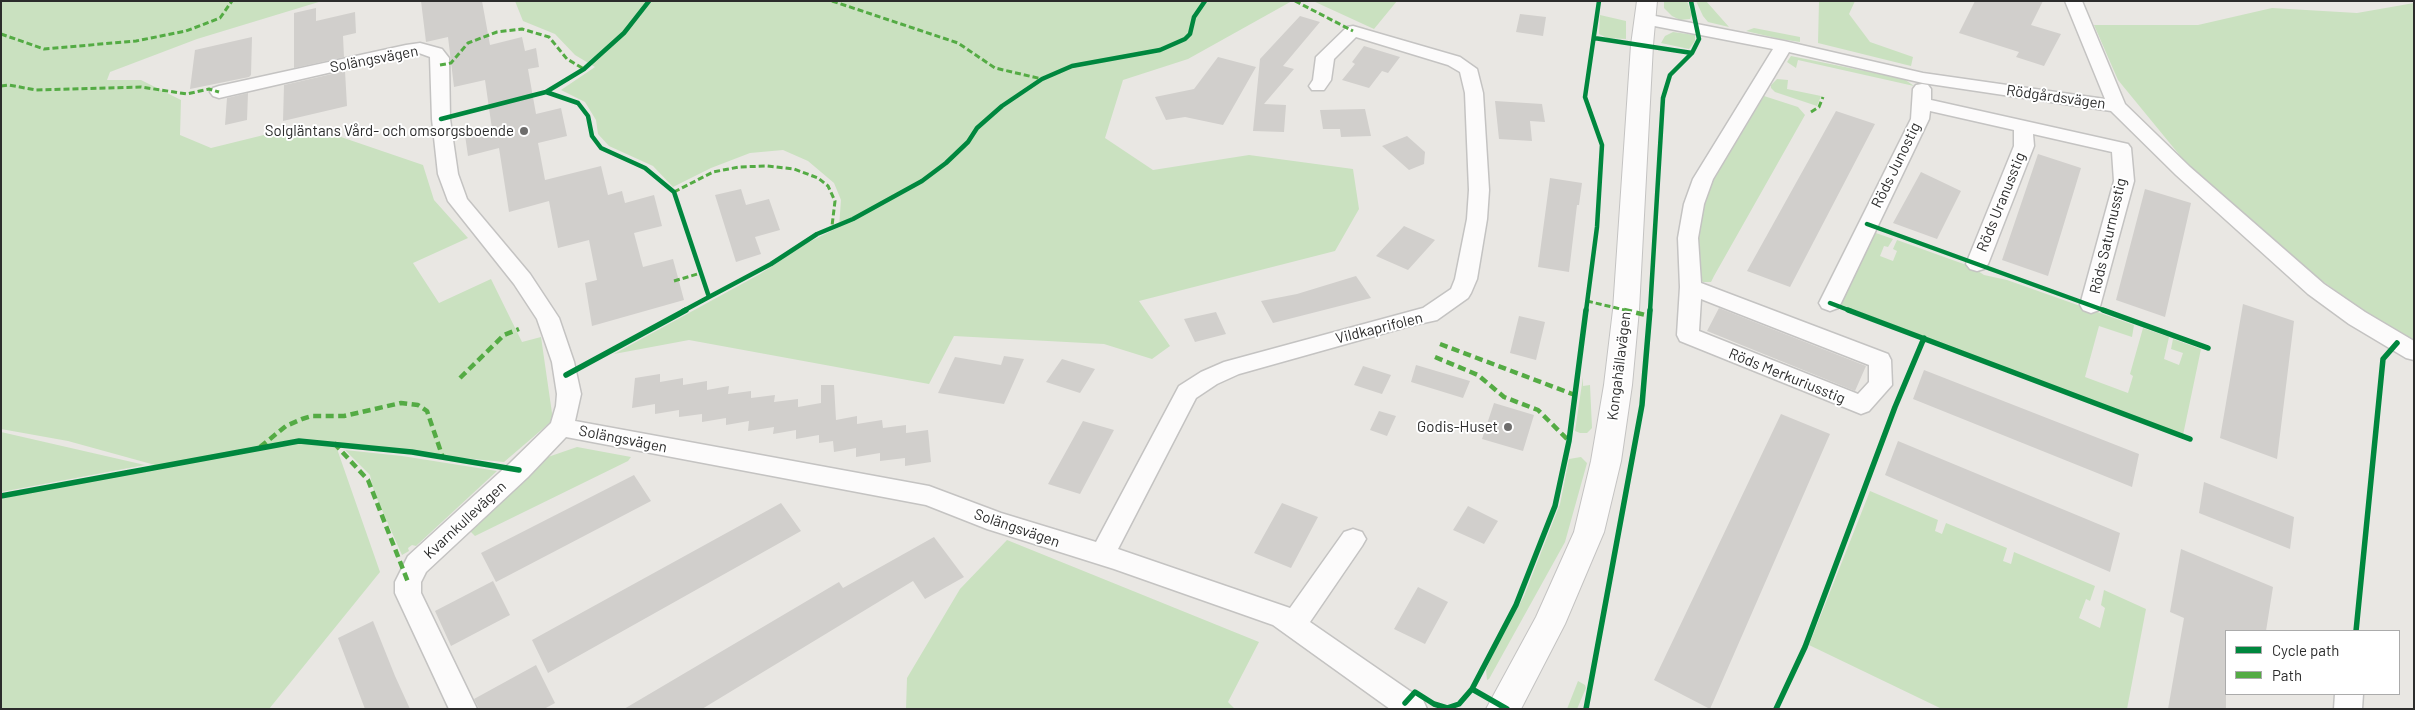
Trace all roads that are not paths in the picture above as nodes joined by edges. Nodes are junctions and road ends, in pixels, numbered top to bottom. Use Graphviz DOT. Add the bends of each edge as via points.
graph roads {
  1 [pos="2073,1"];
  2 [pos="1646,10"];
  3 [pos="1784,46"];
  4 [pos="1923,78"];
  5 [pos="1318,86"];
  6 [pos="220,92"];
  7 [pos="1920,104"];
  8 [pos="2117,106"];
  9 [pos="2023,126"];
  10 [pos="1977,264"];
  11 [pos="1691,287"];
  12 [pos="1830,303"];
  13 [pos="2091,305"];
  14 [pos="2414,352"];
  15 [pos="561,427"];
  16 [pos="1353,539"];
  17 [pos="1102,556"];
  18 [pos="1293,625"];
  19 [pos="2349,695"];
  20 [pos="463,709"];
  21 [pos="1413,709"];
  22 [pos="1502,709"];
  23 [pos="2348,709"];
  1 -- 8 [label="street"];
  2 -- 3 [label="street, Rödgårdsvägen"];
  2 -- 22 [label="street, Kongahällavägen" via="1626,310 1606,461 1589,532 1549,624"];
  3 -- 4 [label="street, Rödgårdsvägen"];
  3 -- 11 [label="street, Röds Merkuriusstig" via="1703,179 1694,204 1688,238"];
  4 -- 7 [label="street, Röds Junostig"];
  4 -- 8 [label="street, Rödgårdsvägen"];
  5 -- 17 [label="street, Vildkaprifolen" via="1325,57 1353,31 1454,61 1468,69 1474,93 1479,190 1466,279 1460,292 1429,315 1232,368 1187,392"];
  6 -- 15 [label="street, Solängsvägen" via="406,50 420,48 436,53 440,58 441,118 450,180 458,201 511,265 548,318 563,362 569,394"];
  7 -- 9 [label="street"];
  7 -- 12 [label="street, Röds Junostig" via="1920,119"];
  8 -- 14 [label="street, Rödgårdsvägen" via="2270,251 2357,318"];
  9 -- 10 [label="street, Röds Uranusstig" via="2024,146"];
  9 -- 13 [label="street, Röds Saturnusstig" via="2121,148 2124,181"];
  11 -- 11 [label="street, Röds Merkuriusstig" via="1688,336 1861,405 1881,384 1880,360"];
  15 -- 17 [label="street, Solängsvägen" via="929,496 996,522"];
  15 -- 20 [label="street, Kvarnkullevägen" via="417,564 408,582 408,593 415,610"];
  16 -- 18 [label="street"];
  17 -- 18 [label="street, Solängsvägen" via="1282,617"];
  18 -- 21 [label="street, Solängsvägen"];
  19 -- 23 [label="street"];
}
